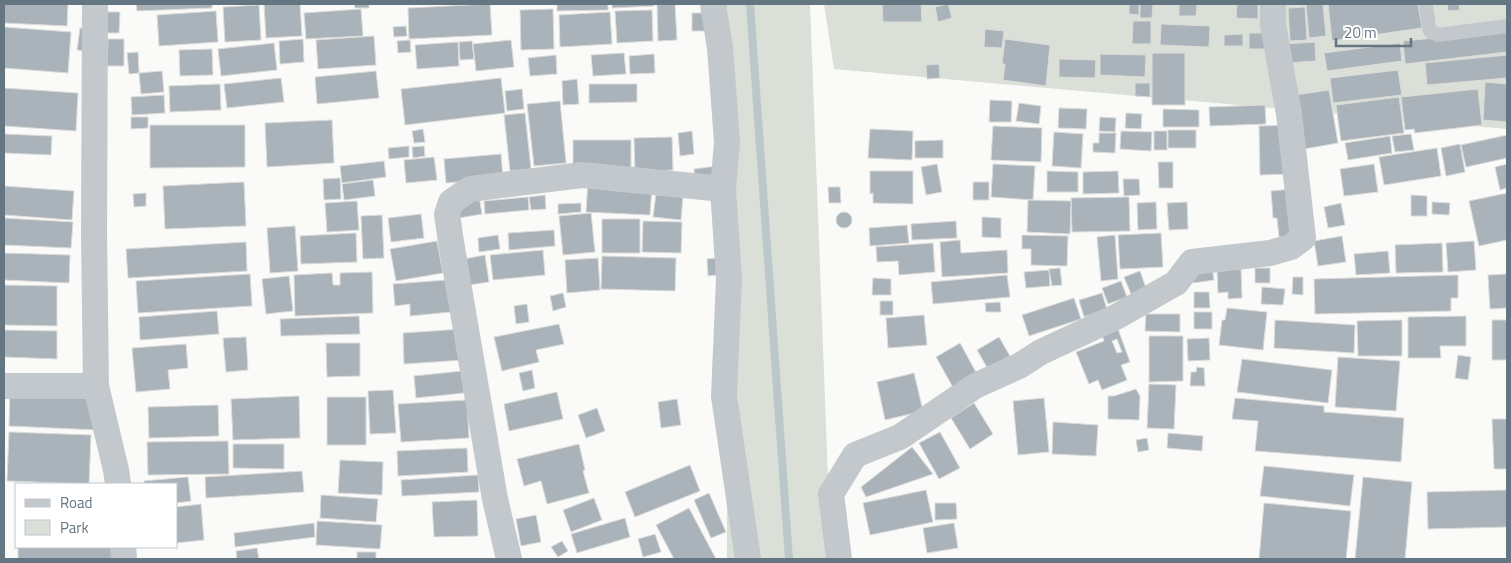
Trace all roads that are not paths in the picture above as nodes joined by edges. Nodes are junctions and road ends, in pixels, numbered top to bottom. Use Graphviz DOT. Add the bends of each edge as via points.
graph roads {
  1 [pos="95,4"];
  2 [pos="713,4"];
  3 [pos="1273,4"];
  4 [pos="1426,4"];
  5 [pos="1507,26"];
  6 [pos="722,189"];
  7 [pos="4,386"];
  8 [pos="96,386"];
  9 [pos="118,483"];
  10 [pos="509,559"];
  11 [pos="748,559"];
  12 [pos="839,559"];
  1 -- 8 [label="street"];
  2 -- 6 [label="street" via="720,48 727,142"];
  3 -- 12 [label="street" via="1273,25 1289,114 1303,238 1291,247 1270,252 1192,262 1176,283 1116,317 975,386 900,437 855,455 831,494"];
  4 -- 5 [label="lane" via="1429,29 1438,36"];
  6 -- 10 [label="street" via="582,175 470,190 451,202 448,214 451,242 495,499"];
  6 -- 11 [label="street" via="729,279 724,396"];
  7 -- 8 [label="street"];
  8 -- 9 [label="street"];
}
